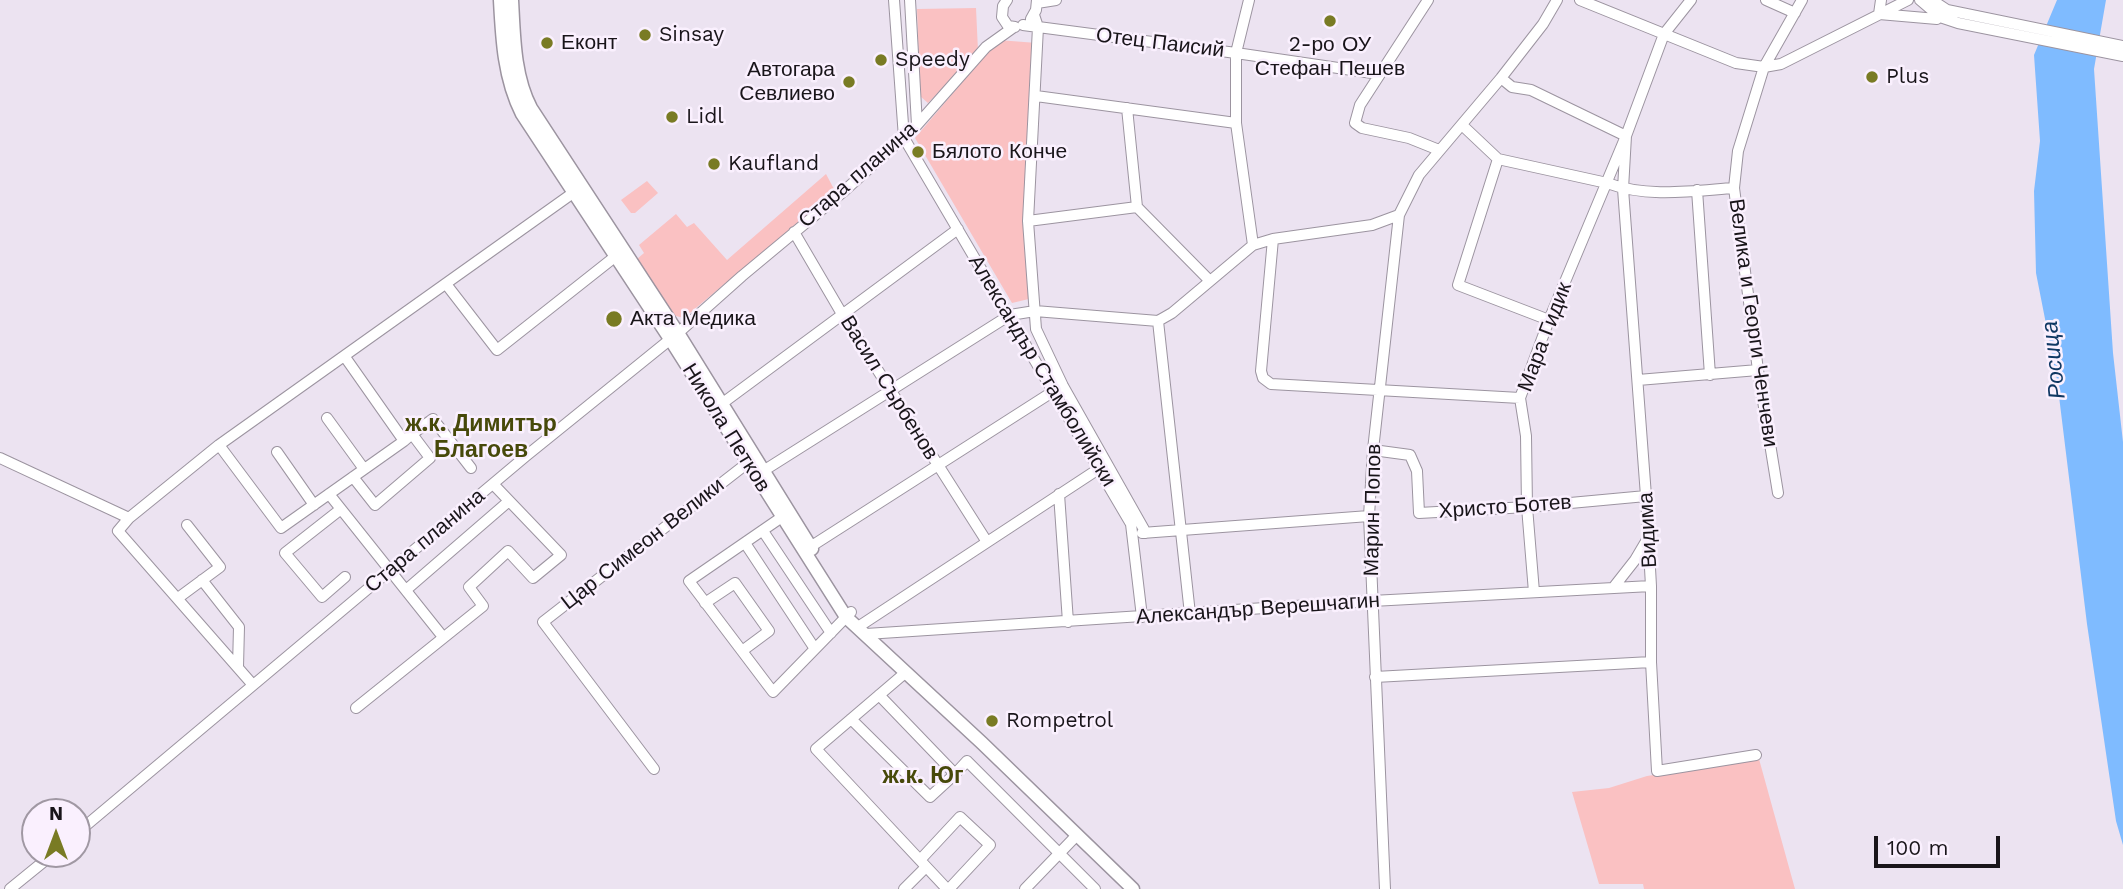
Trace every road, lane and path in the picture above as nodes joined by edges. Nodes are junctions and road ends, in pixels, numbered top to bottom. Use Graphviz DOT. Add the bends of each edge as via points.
graph roads {
  1 [pos="500,0"];
  2 [pos="512,0"];
  3 [pos="894,0"];
  4 [pos="909,0"];
  5 [pos="1007,0"];
  6 [pos="1056,0"];
  7 [pos="1249,0"];
  8 [pos="1427,0"];
  9 [pos="1557,0"];
  10 [pos="1580,0"];
  11 [pos="1691,0"];
  12 [pos="1766,0"];
  13 [pos="1802,0"];
  14 [pos="1881,0"];
  15 [pos="1908,0"];
  16 [pos="1920,0"];
  17 [pos="1932,0"];
  18 [pos="1037,1"];
  19 [pos="1795,13"];
  20 [pos="1879,14"];
  21 [pos="1034,15"];
  22 [pos="1002,17"];
  23 [pos="1958,23"];
  24 [pos="1982,23"];
  25 [pos="1018,26"];
  26 [pos="1038,27"];
  27 [pos="1664,34"];
  28 [pos="2123,46"];
  29 [pos="986,47"];
  30 [pos="1236,53"];
  31 [pos="2123,56"];
  32 [pos="1764,67"];
  33 [pos="1379,74"];
  34 [pos="1501,78"];
  35 [pos="1036,96"];
  36 [pos="1127,108"];
  37 [pos="1236,123"];
  38 [pos="917,125"];
  39 [pos="1462,125"];
  40 [pos="1626,136"];
  41 [pos="904,138"];
  42 [pos="1439,149"];
  43 [pos="1498,159"];
  44 [pos="1607,183"];
  45 [pos="1734,188"];
  46 [pos="578,189"];
  47 [pos="1623,189"];
  48 [pos="1696,190"];
  49 [pos="1137,206"];
  50 [pos="1399,215"];
  51 [pos="1028,221"];
  52 [pos="958,229"];
  53 [pos="794,232"];
  54 [pos="1273,239"];
  55 [pos="1253,245"];
  56 [pos="619,254"];
  57 [pos="1210,281"];
  58 [pos="446,284"];
  59 [pos="1035,311"];
  60 [pos="842,314"];
  61 [pos="1006,317"];
  62 [pos="1549,320"];
  63 [pos="1158,321"];
  64 [pos="674,336"];
  65 [pos="345,357"];
  66 [pos="1758,370"];
  67 [pos="1710,374"];
  68 [pos="1638,380"];
  69 [pos="1380,388"];
  70 [pos="890,389"];
  71 [pos="1058,389"];
  72 [pos="1520,398"];
  73 [pos="718,407"];
  74 [pos="327,418"];
  75 [pos="408,438"];
  76 [pos="219,445"];
  77 [pos="1373,450"];
  78 [pos="277,452"];
  79 [pos="0,458"];
  80 [pos="751,460"];
  81 [pos="938,465"];
  82 [pos="1103,466"];
  83 [pos="471,468"];
  84 [pos="364,469"];
  85 [pos="759,473"];
  86 [pos="353,477"];
  87 [pos="493,484"];
  88 [pos="1778,493"];
  89 [pos="329,494"];
  90 [pos="1059,495"];
  91 [pos="1646,496"];
  92 [pos="509,501"];
  93 [pos="314,505"];
  94 [pos="1527,507"];
  95 [pos="341,509"];
  96 [pos="1369,516"];
  97 [pos="782,517"];
  98 [pos="129,519"];
  99 [pos="187,524"];
  100 [pos="1181,530"];
  101 [pos="763,531"];
  102 [pos="1134,533"];
  103 [pos="1146,533"];
  104 [pos="1648,537"];
  105 [pos="986,542"];
  106 [pos="745,543"];
  107 [pos="807,549"];
  108 [pos="390,570"];
  109 [pos="345,577"];
  110 [pos="202,580"];
  111 [pos="1651,586"];
  112 [pos="1613,588"];
  113 [pos="406,590"];
  114 [pos="1534,592"];
  115 [pos="178,598"];
  116 [pos="1371,601"];
  117 [pos="705,603"];
  118 [pos="882,611"];
  119 [pos="849,614"];
  120 [pos="1190,614"];
  121 [pos="1142,617"];
  122 [pos="1068,622"];
  123 [pos="862,631"];
  124 [pos="892,632"];
  125 [pos="831,633"];
  126 [pos="443,637"];
  127 [pos="815,649"];
  128 [pos="742,651"];
  129 [pos="1651,662"];
  130 [pos="238,667"];
  131 [pos="905,673"];
  132 [pos="1375,677"];
  133 [pos="253,685"];
  134 [pos="879,695"];
  135 [pos="356,708"];
  136 [pos="852,719"];
  137 [pos="1756,755"];
  138 [pos="654,769"];
  139 [pos="955,774"];
  140 [pos="91,821"];
  141 [pos="1077,835"];
  142 [pos="1060,853"];
  143 [pos="923,863"];
  144 [pos="35,868"];
  145 [pos="10,889"];
  146 [pos="904,889"];
  147 [pos="948,889"];
  148 [pos="1025,889"];
  149 [pos="1094,889"];
  150 [pos="1133,889"];
  151 [pos="1385,889"];
  1 -- 46 [label="main road, Никола Петков" via="513,97"];
  2 -- 46 [label="main road, Никола Петков" via="524,93"];
  3 -- 41 [label="street"];
  4 -- 38 [label="street"];
  5 -- 22 [label="street, Стара планина"];
  6 -- 18 [label="street"];
  7 -- 30 [label="street"];
  8 -- 33 [label="street"];
  9 -- 34 [label="street"];
  10 -- 27 [label="street"];
  11 -- 27 [label="street, Мара Гидик"];
  12 -- 19 [label="street"];
  13 -- 19 [label="street, Велика и Георги Ченчеви"];
  14 -- 20 [label="street"];
  15 -- 20 [label="street"];
  16 -- 23 [label="street" via="1940,17"];
  17 -- 24 [label="street"];
  18 -- 21 [label="street"];
  19 -- 32 [label="street, Велика и Георги Ченчеви"];
  20 -- 23 [label="street"];
  20 -- 32 [label="street" via="1781,64"];
  21 -- 25 [label="street, Стара планина"];
  21 -- 26 [label="street"];
  22 -- 25 [label="street" via="1008,26"];
  22 -- 29 [label="street, Стара планина"];
  23 -- 24 [label="street"];
  24 -- 28 [label="street"];
  24 -- 31 [label="street"];
  25 -- 26 [label="street, Отец Паисий"];
  25 -- 29 [label="street, Стара планина"];
  26 -- 30 [label="street, Отец Паисий"];
  26 -- 35 [label="street, Александър Стамболийски"];
  27 -- 32 [label="street" via="1736,63"];
  27 -- 40 [label="street, Мара Гидик"];
  29 -- 38 [label="street, Стара планина"];
  30 -- 33 [label="street, Отец Паисий"];
  30 -- 37 [label="street"];
  32 -- 45 [label="street, Велика и Георги Ченчеви" via="1738,152"];
  33 -- 42 [label="street" via="1360,105 1357,126"];
  34 -- 39 [label="street"];
  34 -- 40 [label="street" via="1512,87 1531,90"];
  35 -- 36 [label="street"];
  35 -- 51 [label="street, Александър Стамболийски"];
  36 -- 37 [label="street"];
  36 -- 49 [label="street"];
  37 -- 55 [label="street"];
  38 -- 41 [label="street, Стара планина"];
  39 -- 42 [label="street"];
  39 -- 43 [label="street"];
  40 -- 44 [label="street, Мара Гидик"];
  40 -- 47 [label="street, Мара Гидик"];
  41 -- 52 [label="street, Александър Стамболийски"];
  41 -- 53 [label="street, Стара планина"];
  42 -- 50 [label="street"];
  43 -- 44 [label="street"];
  43 -- 62 [label="street" via="1458,285"];
  44 -- 47 [label="street"];
  44 -- 62 [label="street, Мара Гидик"];
  45 -- 48 [label="street"];
  45 -- 66 [label="street, Велика и Георги Ченчеви"];
  46 -- 56 [label="main road, Никола Петков"];
  46 -- 58 [label="street"];
  47 -- 48 [label="street"];
  47 -- 68 [label="street, Видима"];
  48 -- 67 [label="street"];
  49 -- 51 [label="street"];
  49 -- 57 [label="street"];
  50 -- 54 [label="street" via="1373,225"];
  50 -- 69 [label="street, Марин Попов"];
  51 -- 59 [label="street, Александър Стамболийски"];
  52 -- 60 [label="street"];
  52 -- 61 [label="street, Александър Стамболийски"];
  53 -- 60 [label="street, Васил Сърбенов"];
  53 -- 64 [label="street, Стара планина"];
  54 -- 55 [label="street"];
  54 -- 69 [label="street" via="1263,377 1271,384"];
  55 -- 57 [label="street"];
  56 -- 58 [label="street" via="497,350"];
  56 -- 64 [label="main road, Никола Петков"];
  57 -- 63 [label="street"];
  58 -- 65 [label="street"];
  59 -- 61 [label="street"];
  59 -- 63 [label="street"];
  59 -- 71 [label="street, Александър Стамболийски" via="1038,336"];
  60 -- 70 [label="street, Васил Сърбенов"];
  60 -- 73 [label="street"];
  61 -- 70 [label="street"];
  61 -- 71 [label="street, Александър Стамболийски"];
  62 -- 72 [label="street, Мара Гидик"];
  63 -- 100 [label="street"];
  64 -- 73 [label="main road, Никола Петков"];
  64 -- 87 [label="street, Стара планина"];
  65 -- 75 [label="street"];
  65 -- 76 [label="street"];
  66 -- 67 [label="street"];
  66 -- 88 [label="street, Велика и Георги Ченчеви"];
  67 -- 68 [label="street"];
  68 -- 91 [label="street, Видима"];
  69 -- 72 [label="street"];
  69 -- 77 [label="street, Марин Попов"];
  70 -- 81 [label="street, Васил Сърбенов"];
  70 -- 85 [label="street"];
  71 -- 81 [label="street"];
  71 -- 82 [label="street, Александър Стамболийски"];
  72 -- 94 [label="street, Мара Гидик" via="1526,436"];
  73 -- 80 [label="main road, Никола Петков"];
  74 -- 84 [label="street"];
  75 -- 83 [label="street" via="433,419"];
  75 -- 84 [label="street"];
  75 -- 86 [label="street" via="430,458 375,505"];
  76 -- 93 [label="street" via="281,528"];
  76 -- 98 [label="street"];
  77 -- 94 [label="street, Христо Ботев" via="1410,455 1418,471 1419,513"];
  77 -- 96 [label="street, Марин Попов"];
  78 -- 93 [label="street"];
  79 -- 98 [label="street"];
  80 -- 85 [label="main road, Никола Петков"];
  80 -- 138 [label="street, Цар Симеон Велики" via="543,622"];
  81 -- 105 [label="street, Васил Сърбенов"];
  81 -- 107 [label="street"];
  82 -- 90 [label="street"];
  82 -- 102 [label="street, Александър Стамболийски"];
  82 -- 103 [label="street, Александър Стамболийски"];
  84 -- 86 [label="street"];
  85 -- 97 [label="main road, Никола Петков"];
  85 -- 107 [label="main road, Никола Петков"];
  86 -- 89 [label="street"];
  87 -- 92 [label="street"];
  87 -- 108 [label="street, Стара планина"];
  89 -- 93 [label="street"];
  89 -- 95 [label="street"];
  90 -- 105 [label="street"];
  90 -- 122 [label="street"];
  91 -- 94 [label="street, Христо Ботев"];
  91 -- 104 [label="street, Видима"];
  92 -- 113 [label="street"];
  92 -- 126 [label="street" via="561,555 533,578 508,551 469,587 483,606"];
  94 -- 114 [label="street, Мара Гидик"];
  95 -- 108 [label="street"];
  95 -- 109 [label="street" via="285,553 322,597"];
  96 -- 100 [label="street"];
  96 -- 116 [label="street, Марин Попов"];
  97 -- 101 [label="street"];
  97 -- 107 [label="main road, Никола Петков"];
  98 -- 115 [label="street" via="118,531"];
  99 -- 110 [label="street" via="220,567"];
  100 -- 103 [label="street"];
  100 -- 120 [label="street"];
  101 -- 106 [label="street"];
  101 -- 125 [label="street"];
  102 -- 103 [label="street"];
  102 -- 121 [label="street, Александър Стамболийски"];
  104 -- 111 [label="street, Видима"];
  104 -- 112 [label="street"];
  105 -- 118 [label="street"];
  106 -- 117 [label="street" via="689,581"];
  106 -- 127 [label="street"];
  107 -- 119 [label="main road, Никола Петков"];
  108 -- 113 [label="street"];
  108 -- 133 [label="street, Стара планина"];
  110 -- 115 [label="street"];
  110 -- 130 [label="street" via="239,627"];
  111 -- 112 [label="street, Александър Верешчагин"];
  111 -- 129 [label="street, Видима"];
  112 -- 114 [label="street, Александър Верешчагин"];
  113 -- 126 [label="street"];
  114 -- 116 [label="street, Александър Верешчагин"];
  115 -- 130 [label="street"];
  116 -- 120 [label="street, Александър Верешчагин"];
  116 -- 132 [label="street, Марин Попов"];
  117 -- 128 [label="street"];
  117 -- 128 [label="street" via="735,583 769,631"];
  118 -- 123 [label="street"];
  118 -- 124 [label="street" via="883,622"];
  119 -- 123 [label="main road, Никола Петков"];
  119 -- 125 [label="street"];
  120 -- 121 [label="street, Александър Верешчагин"];
  121 -- 122 [label="street, Александър Верешчагин"];
  122 -- 124 [label="street, Александър Верешчагин"];
  123 -- 124 [label="street, Александър Верешчагин"];
  123 -- 131 [label="main road, Никола Петков"];
  125 -- 127 [label="street"];
  126 -- 135 [label="street"];
  127 -- 128 [label="street" via="773,692"];
  129 -- 132 [label="street"];
  129 -- 137 [label="street, Видима" via="1657,771"];
  130 -- 133 [label="street"];
  131 -- 134 [label="street"];
  131 -- 141 [label="main road, Никола Петков"];
  132 -- 151 [label="street, Марин Попов"];
  133 -- 140 [label="street, Стара планина"];
  134 -- 136 [label="street"];
  134 -- 139 [label="street"];
  136 -- 139 [label="street" via="930,797"];
  136 -- 143 [label="street" via="816,749"];
  139 -- 142 [label="street" via="967,761"];
  141 -- 142 [label="street"];
  141 -- 150 [label="main road, Никола Петков"];
  142 -- 148 [label="street"];
  142 -- 149 [label="street"];
  143 -- 146 [label="street"];
  143 -- 147 [label="street"];
  143 -- 147 [label="street" via="960,817 989,845"];
  144 -- 145 [label="street"];
}
